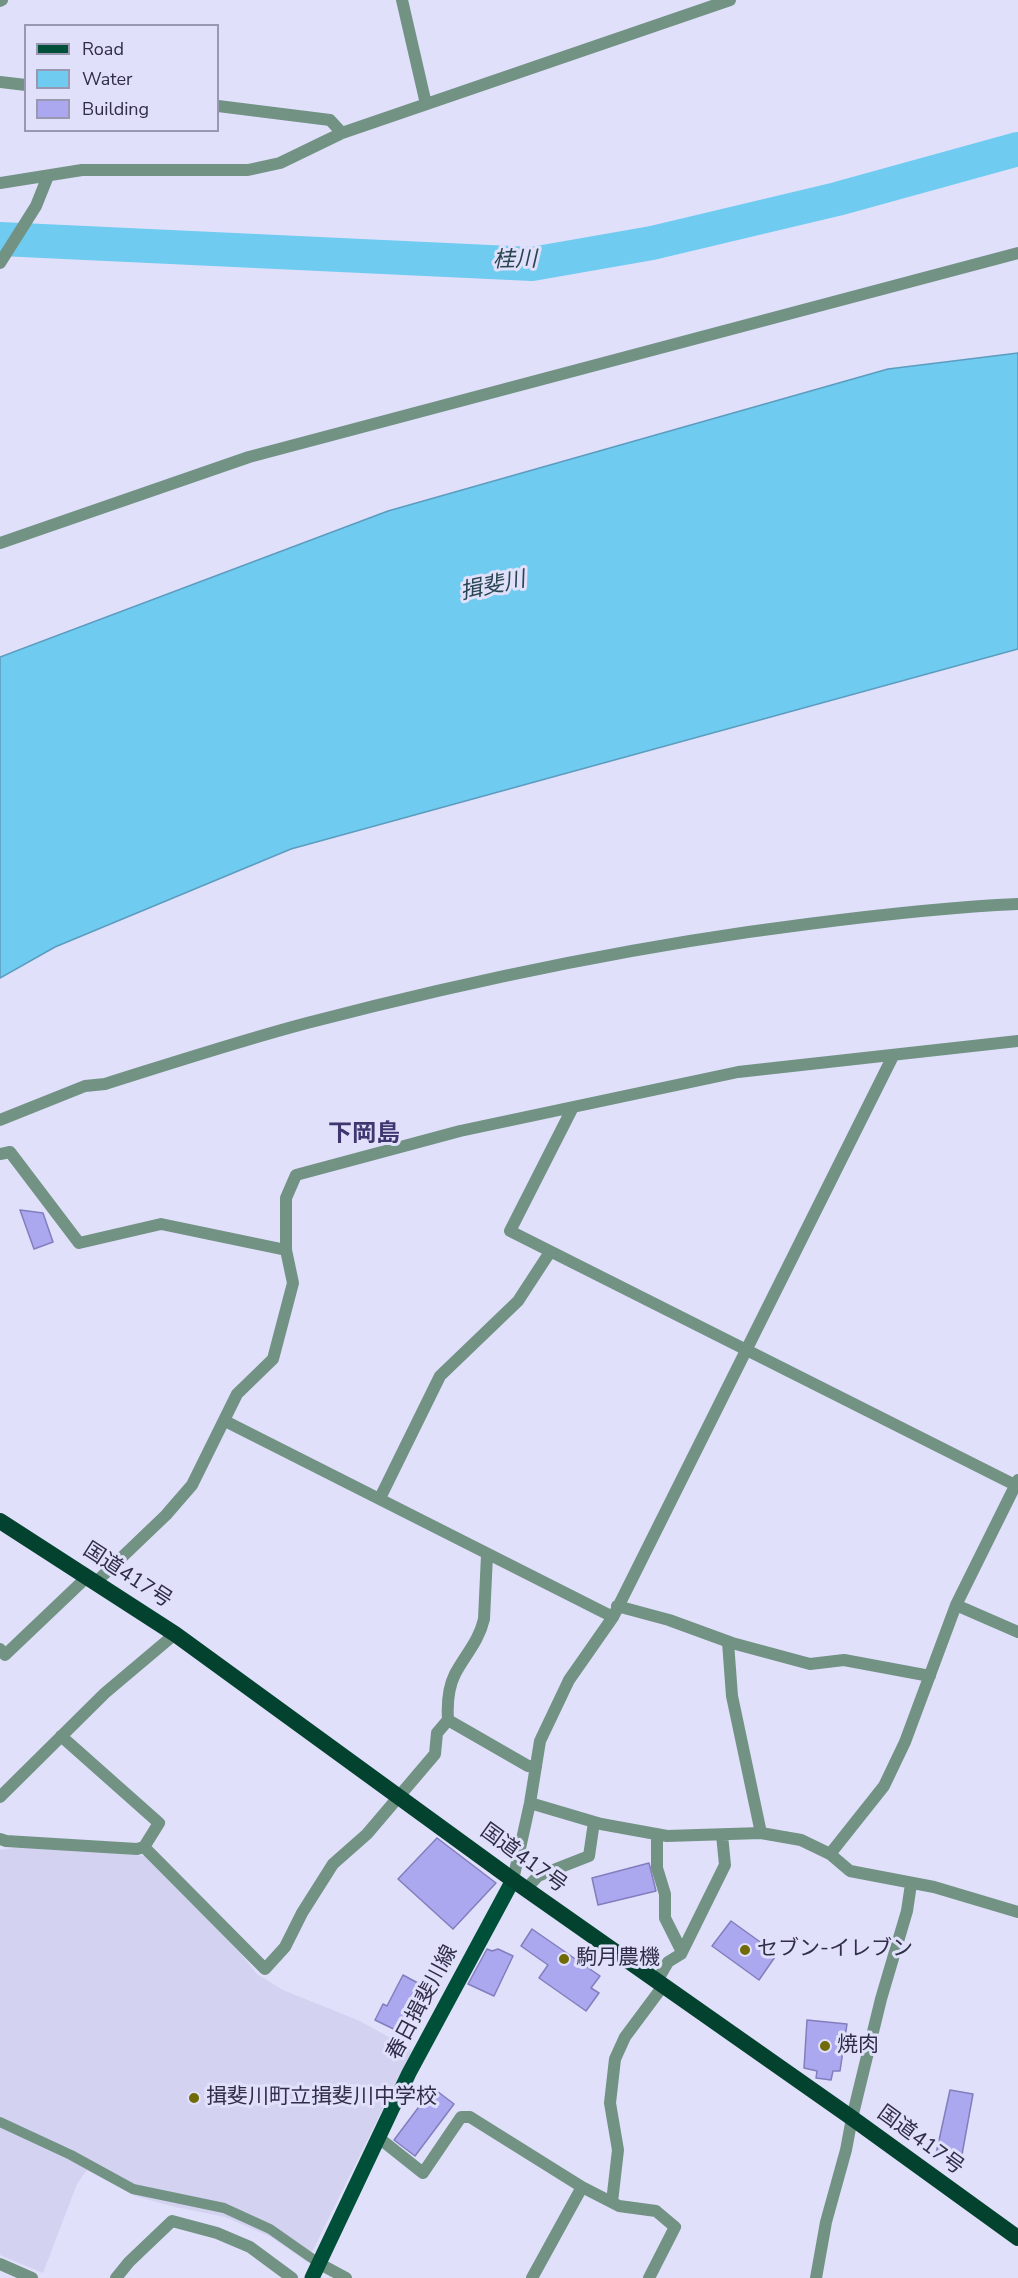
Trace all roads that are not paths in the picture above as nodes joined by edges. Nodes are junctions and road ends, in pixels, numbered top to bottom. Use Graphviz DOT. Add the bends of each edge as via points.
graph roads {
  1 [pos="402,0"];
  2 [pos="730,0"];
  3 [pos="0,82"];
  4 [pos="24,85"];
  5 [pos="426,104"];
  6 [pos="219,106"];
  7 [pos="342,132"];
  8 [pos="48,176"];
  9 [pos="0,183"];
  10 [pos="1018,253"];
  11 [pos="0,263"];
  12 [pos="0,543"];
  13 [pos="1018,904"];
  14 [pos="1018,1041"];
  15 [pos="893,1056"];
  16 [pos="573,1107"];
  17 [pos="0,1120"];
  18 [pos="0,1154"];
  19 [pos="286,1250"];
  20 [pos="550,1252"];
  21 [pos="746,1351"];
  22 [pos="225,1421"];
  23 [pos="1016,1482"];
  24 [pos="380,1498"];
  25 [pos="0,1521"];
  26 [pos="487,1555"];
  27 [pos="91,1580"];
  28 [pos="956,1605"];
  29 [pos="615,1611"];
  30 [pos="1018,1632"];
  31 [pos="175,1634"];
  32 [pos="728,1642"];
  33 [pos="0,1649"];
  34 [pos="930,1676"];
  35 [pos="448,1720"];
  36 [pos="62,1736"];
  37 [pos="536,1767"];
  38 [pos="0,1797"];
  39 [pos="399,1797"];
  40 [pos="531,1803"];
  41 [pos="594,1822"];
  42 [pos="761,1833"];
  43 [pos="657,1834"];
  44 [pos="722,1835"];
  45 [pos="0,1839"];
  46 [pos="144,1847"];
  47 [pos="830,1854"];
  48 [pos="910,1884"];
  49 [pos="519,1885"];
  50 [pos="1018,1912"];
  51 [pos="682,1952"];
  52 [pos="660,1984"];
  53 [pos="852,2118"];
  54 [pos="0,2122"];
  55 [pos="379,2138"];
  56 [pos="582,2187"];
  57 [pos="612,2202"];
  58 [pos="1018,2238"];
  59 [pos="0,2264"];
  60 [pos="320,2264"];
  61 [pos="32,2278"];
  62 [pos="116,2278"];
  63 [pos="292,2278"];
  64 [pos="312,2278"];
  65 [pos="346,2278"];
  66 [pos="532,2278"];
  67 [pos="649,2278"];
  68 [pos="816,2278"];
  1 -- 5 [label="street"];
  2 -- 5 [label="street"];
  3 -- 4 [label="street"];
  5 -- 7 [label="street"];
  6 -- 7 [label="street" via="330,120"];
  7 -- 8 [label="street" via="280,163 248,170 82,170"];
  8 -- 9 [label="street"];
  8 -- 11 [label="street" via="36,206"];
  10 -- 12 [label="street" via="249,457"];
  13 -- 17 [label="street" via="886,914 776,928 554,965 297,1026 105,1084 85,1086"];
  14 -- 15 [label="street"];
  15 -- 16 [label="street" via="738,1072"];
  15 -- 21 [label="street"];
  16 -- 19 [label="street" via="460,1131 296,1174 286,1198"];
  16 -- 20 [label="street" via="510,1231"];
  18 -- 19 [label="street" via="10,1152 80,1243 161,1224"];
  19 -- 22 [label="street" via="293,1283 273,1359 237,1394"];
  20 -- 21 [label="street"];
  20 -- 24 [label="street" via="518,1301 440,1376"];
  21 -- 23 [label="street"];
  21 -- 29 [label="street"];
  22 -- 24 [label="street"];
  22 -- 27 [label="street" via="192,1485 166,1515"];
  23 -- 28 [label="street"];
  24 -- 26 [label="street"];
  25 -- 27 [label="highway, 国道417号"];
  26 -- 29 [label="street"];
  26 -- 35 [label="street" via="482,1629 454,1676 447,1698"];
  27 -- 31 [label="highway, 国道417号"];
  27 -- 33 [label="street" via="5,1655"];
  28 -- 30 [label="street"];
  28 -- 34 [label="street"];
  29 -- 32 [label="street" via="669,1620"];
  29 -- 37 [label="street" via="569,1680 540,1741"];
  31 -- 36 [label="street" via="105,1693"];
  31 -- 39 [label="highway, 国道417号"];
  32 -- 34 [label="street" via="810,1664 844,1660"];
  32 -- 42 [label="street" via="732,1696"];
  34 -- 47 [label="street" via="884,1785"];
  35 -- 37 [label="street"];
  35 -- 39 [label="street" via="436,1734 435,1754"];
  36 -- 38 [label="street"];
  36 -- 46 [label="street" via="159,1823"];
  37 -- 40 [label="street"];
  39 -- 46 [label="street" via="367,1834 333,1864 285,1947 265,1969"];
  39 -- 49 [label="highway, 国道417号"];
  40 -- 41 [label="street"];
  40 -- 49 [label="street"];
  41 -- 43 [label="street"];
  41 -- 49 [label="street" via="589,1856"];
  42 -- 44 [label="street"];
  42 -- 47 [label="street" via="801,1840"];
  43 -- 44 [label="street"];
  43 -- 51 [label="street" via="657,1868 665,1894 665,1918"];
  44 -- 51 [label="street" via="725,1865"];
  45 -- 46 [label="street"];
  47 -- 48 [label="street" via="850,1871"];
  48 -- 50 [label="street"];
  48 -- 53 [label="street" via="907,1911"];
  49 -- 52 [label="highway, 国道417号"];
  49 -- 55 [label="main road, 春日揖斐川線" via="410,2073"];
  51 -- 52 [label="street" via="668,1962"];
  52 -- 53 [label="highway, 国道417号"];
  52 -- 57 [label="street" via="615,2059 610,2103 618,2150"];
  53 -- 58 [label="highway, 国道417号"];
  53 -- 68 [label="street"];
  54 -- 60 [label="lane" via="133,2189 224,2208 270,2229"];
  55 -- 56 [label="street" via="423,2173 461,2117 470,2117"];
  55 -- 60 [label="main road, 春日揖斐川線"];
  56 -- 57 [label="street"];
  56 -- 66 [label="street"];
  57 -- 67 [label="street" via="656,2211 675,2227"];
  59 -- 61 [label="street"];
  60 -- 64 [label="main road, 春日揖斐川線"];
  60 -- 65 [label="street"];
  62 -- 63 [label="street" via="172,2221 250,2247"];
}
